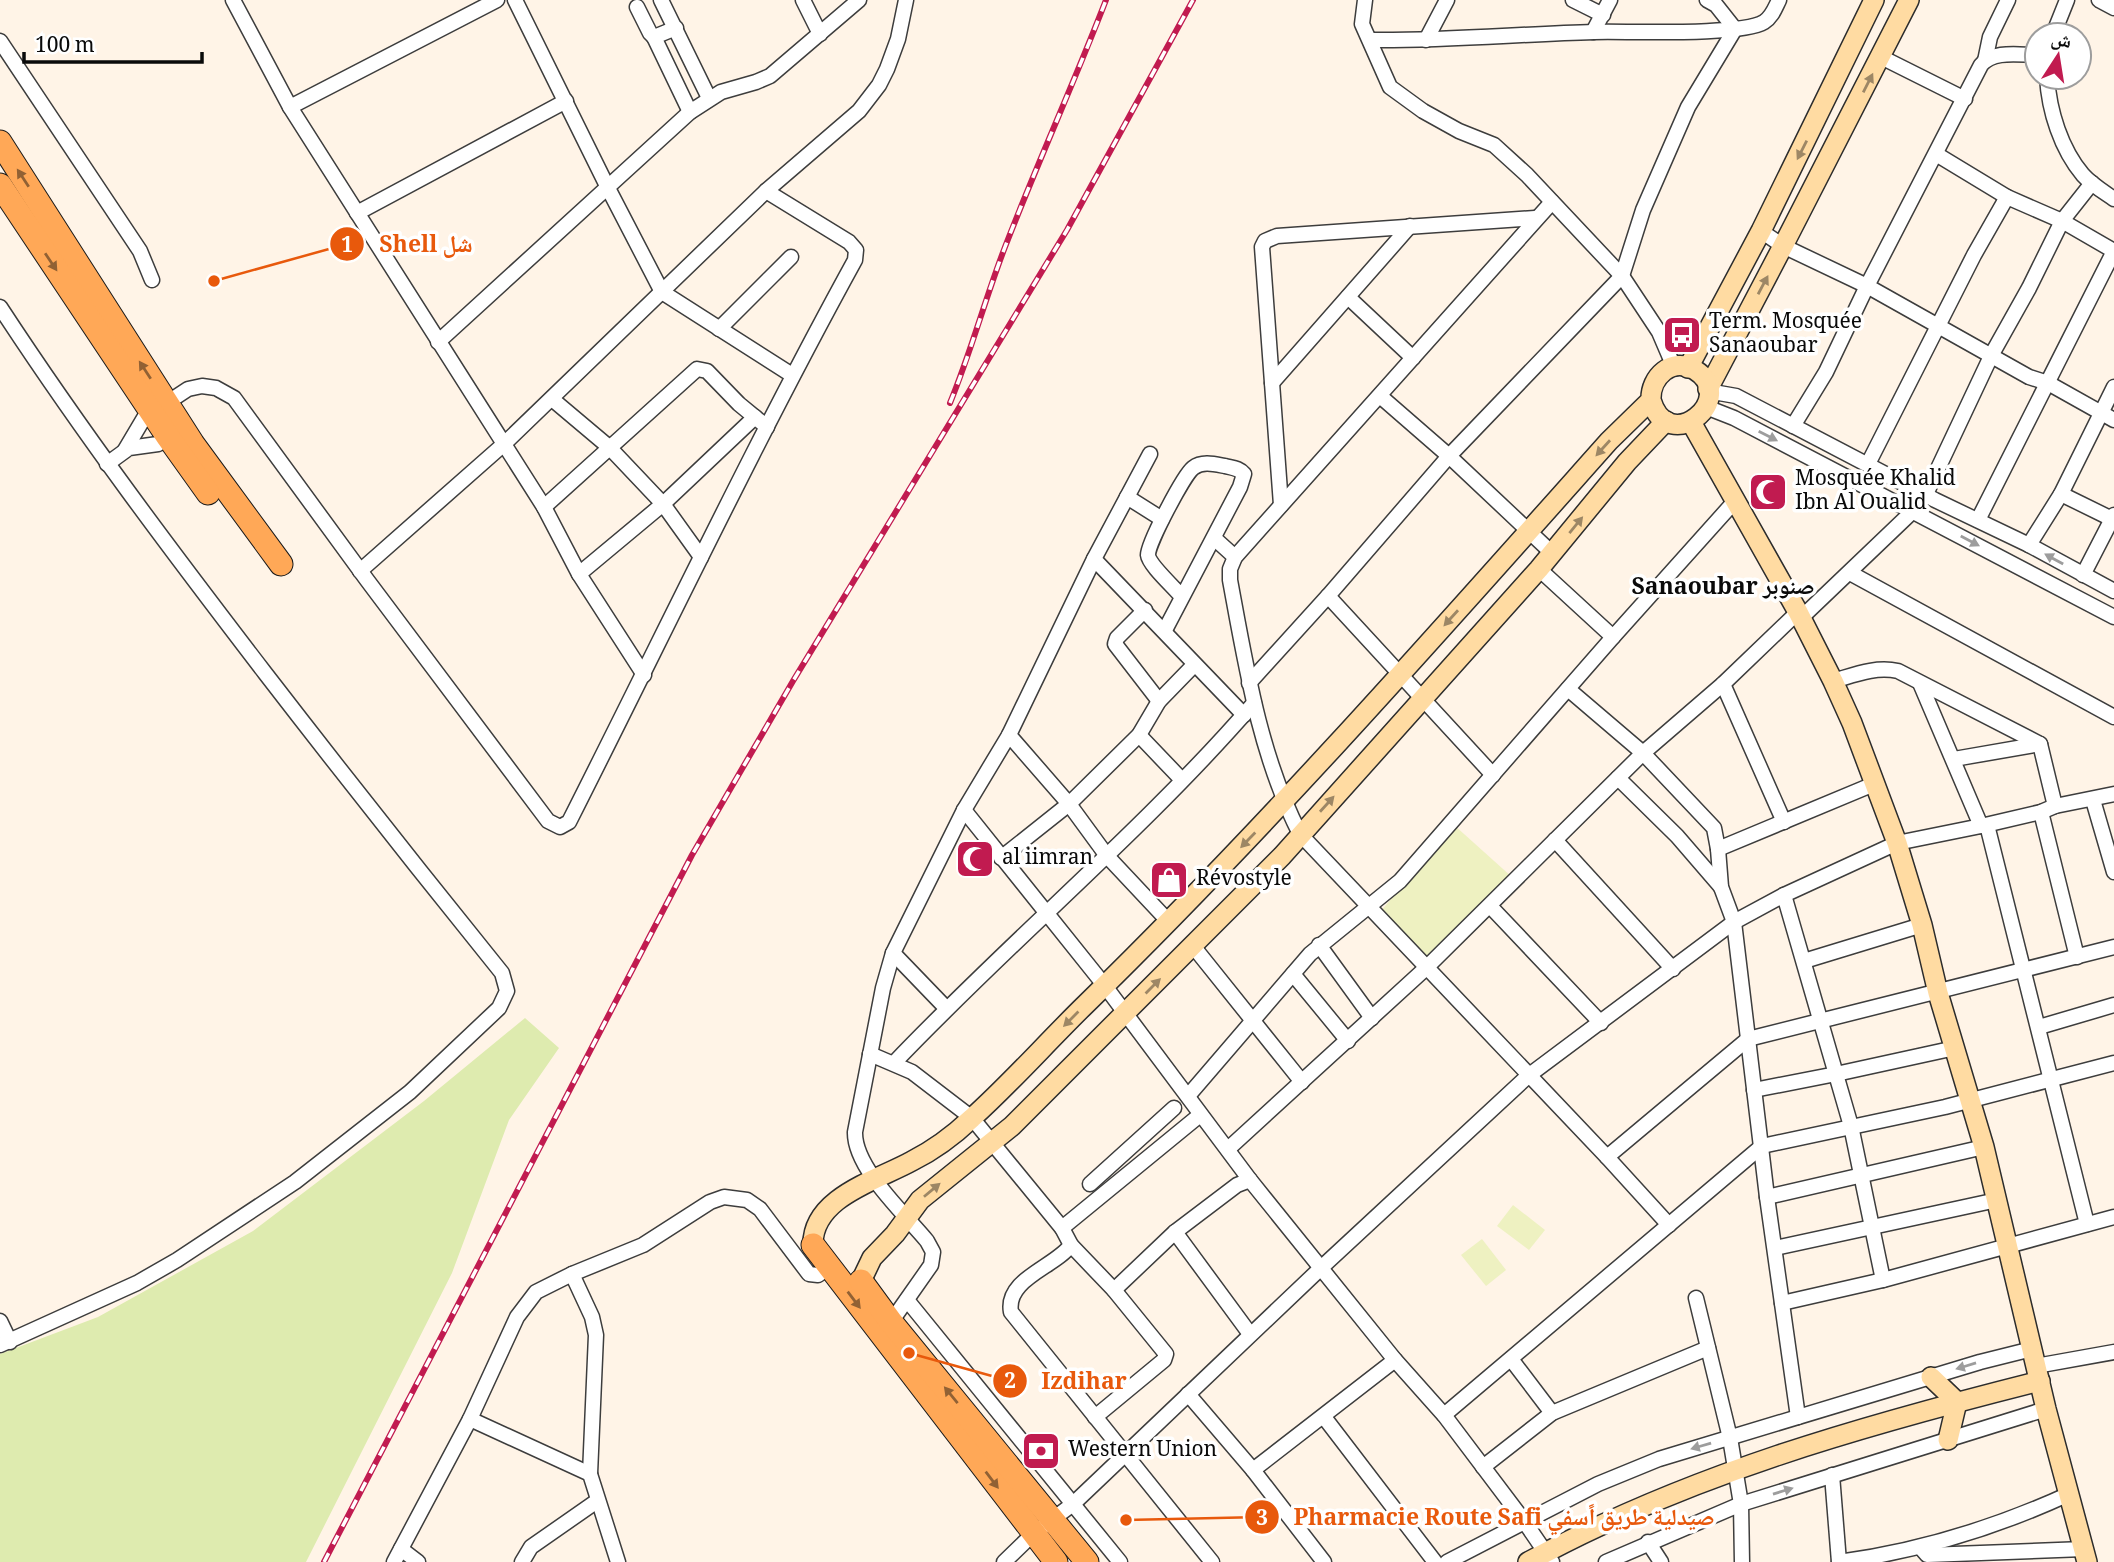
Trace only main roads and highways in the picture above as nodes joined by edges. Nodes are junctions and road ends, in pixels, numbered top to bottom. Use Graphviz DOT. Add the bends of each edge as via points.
graph roads {
  1 [pos="1874,0"];
  2 [pos="1909,0"];
  3 [pos="0,142"];
  4 [pos="0,185"];
  5 [pos="1681,367"];
  6 [pos="1708,396"];
  7 [pos="1651,400"];
  8 [pos="159,407"];
  9 [pos="1666,421"];
  10 [pos="1691,422"];
  11 [pos="274,567"];
  12 [pos="813,1245"];
  13 [pos="861,1281"];
  14 [pos="2036,1366"];
  15 [pos="1931,1377"];
  16 [pos="1957,1402"];
  17 [pos="1948,1440"];
  18 [pos="2085,1556"];
  19 [pos="1549,1557"];
  20 [pos="1056,1562"];
  21 [pos="1087,1562"];
  22 [pos="1528,1562"];
  1 -- 5 [label="main road, one-way" via="1761,231"];
  6 -- 2 [label="main road, one-way"];
  8 -- 3 [label="main road, one-way"];
  4 -- 8 [label="main road, one-way"];
  5 -- 6 [label="main road" via="1701,376"];
  5 -- 7 [label="main road" via="1658,375"];
  6 -- 10 [label="main road" via="1702,414"];
  7 -- 9 [label="main road"];
  7 -- 12 [label="main road, one-way" via="1284,802 1105,986 972,1118 928,1153 874,1178 833,1205 816,1227"];
  8 -- 11 [label="main road"];
  9 -- 10 [label="main road"];
  13 -- 9 [label="main road, one-way" via="872,1258 928,1193 993,1143 1300,834"];
  10 -- 14 [label="main road" via="1833,681 1897,843 1984,1147"];
  12 -- 20 [label="main road, one-way"];
  21 -- 13 [label="main road, one-way"];
  14 -- 16 [label="main road"];
  14 -- 18 [label="main road"];
  15 -- 16 [label="main road"];
  16 -- 17 [label="main road"];
  16 -- 19 [label="main road" via="1735,1471 1639,1509"];
  19 -- 22 [label="main road"];
}
